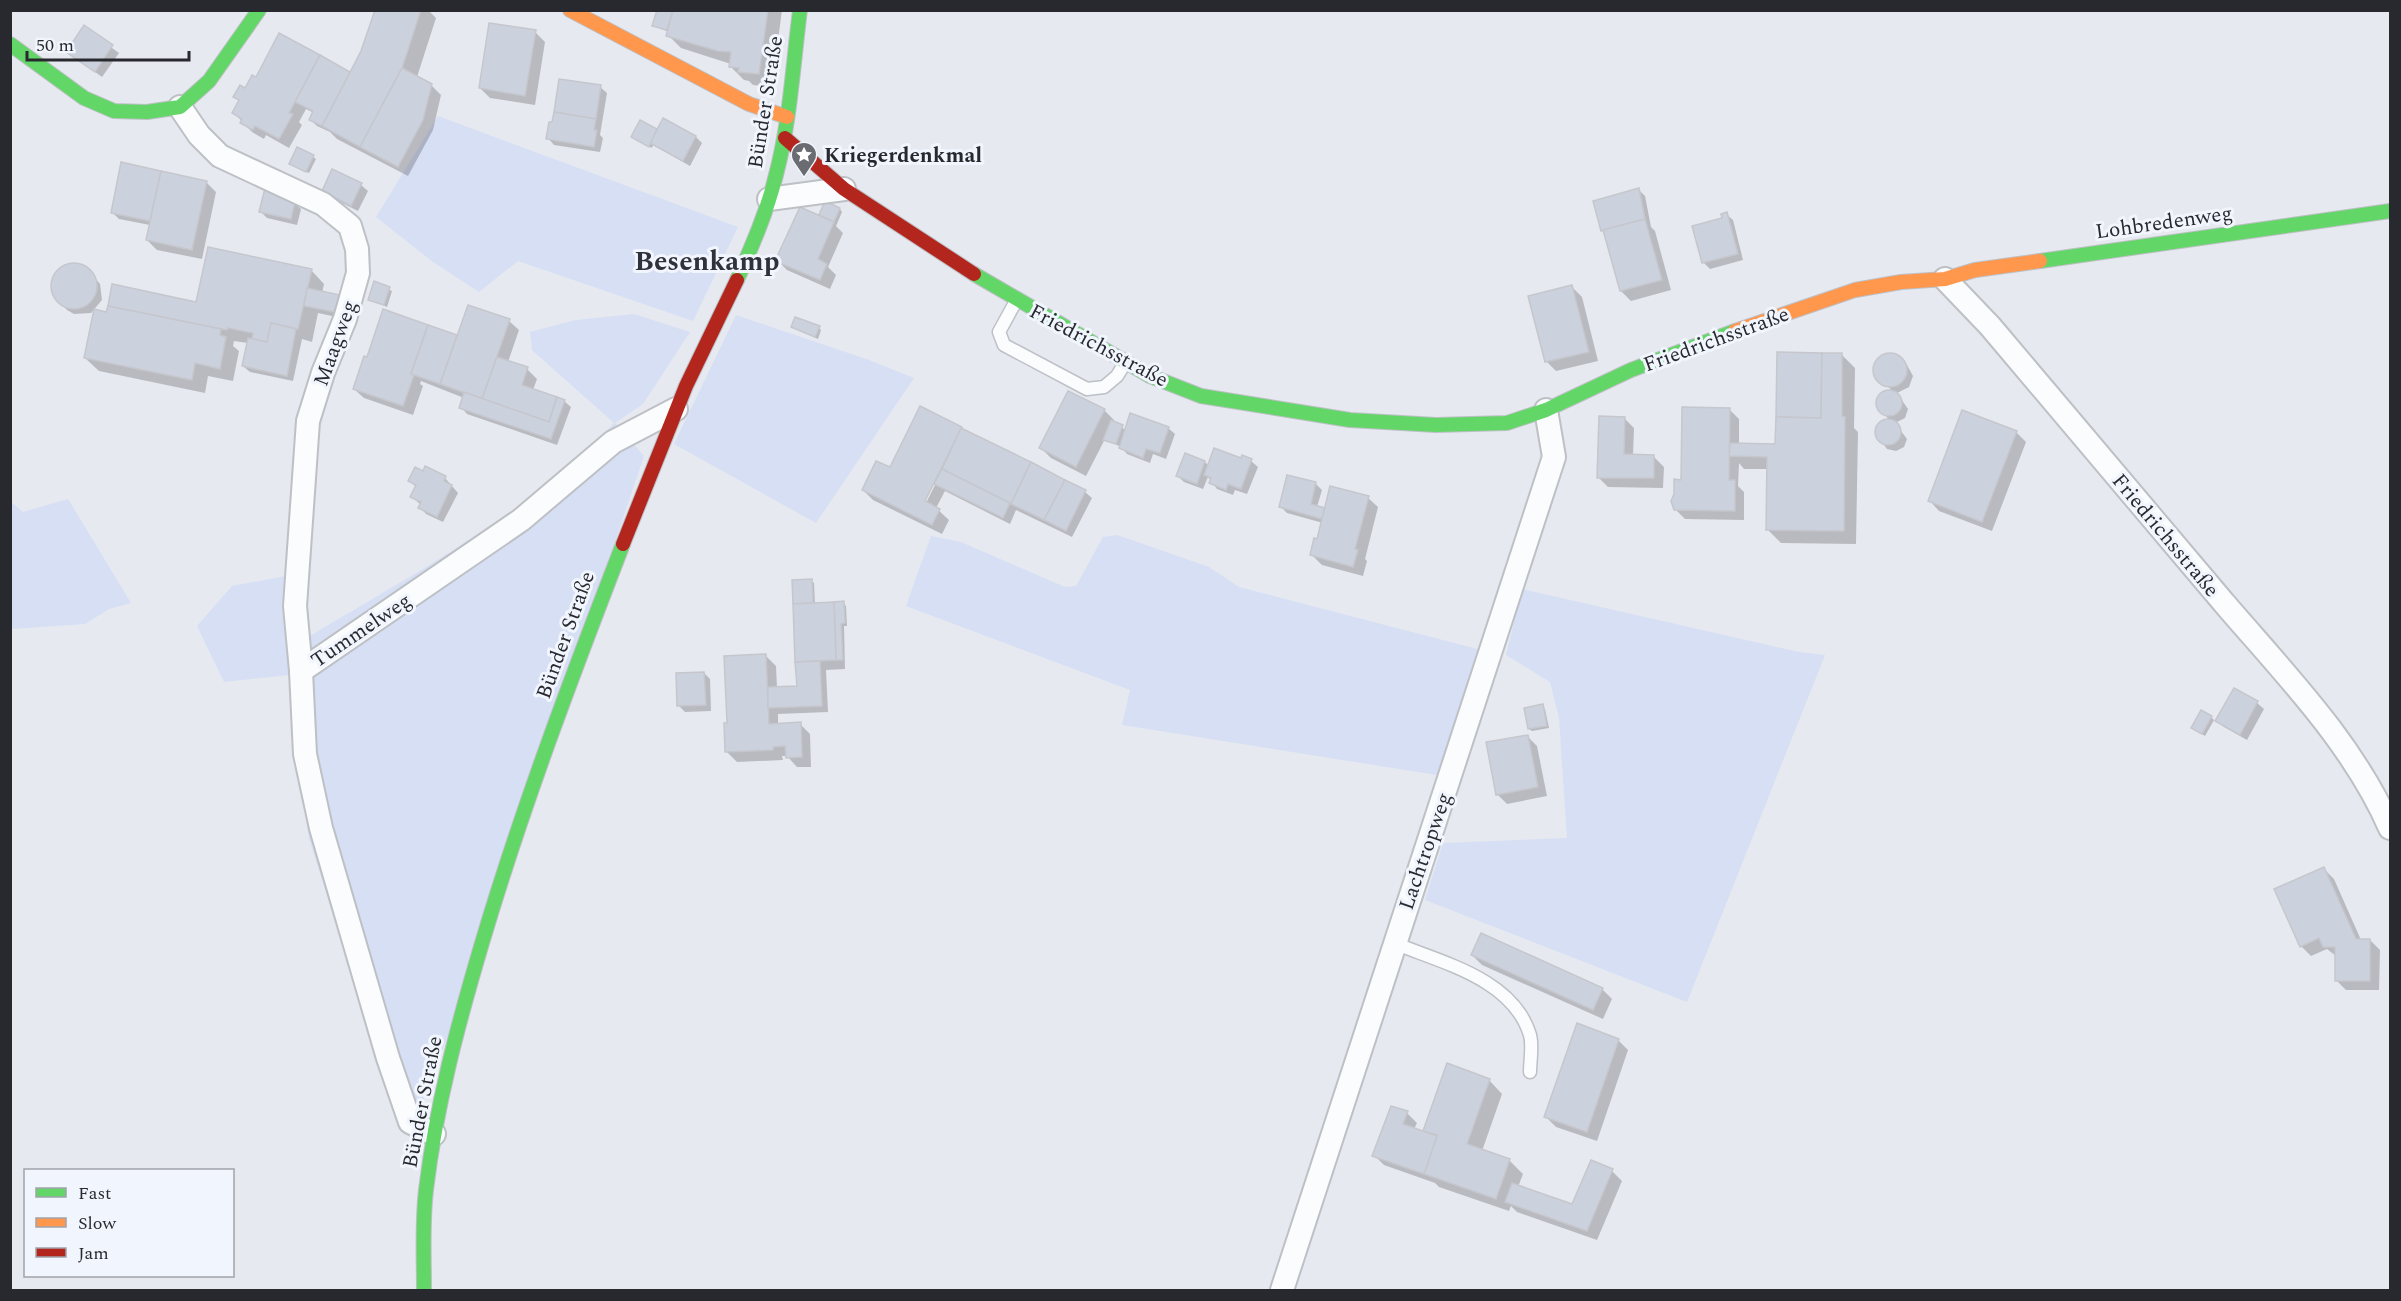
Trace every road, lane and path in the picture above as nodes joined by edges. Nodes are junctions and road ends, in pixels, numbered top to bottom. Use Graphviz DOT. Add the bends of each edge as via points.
graph roads {
  1 [pos="259,10"];
  2 [pos="570,10"];
  3 [pos="800,10"];
  4 [pos="10,44"];
  5 [pos="180,107"];
  6 [pos="787,117"];
  7 [pos="785,138"];
  8 [pos="844,189"];
  9 [pos="769,199"];
  10 [pos="2391,211"];
  11 [pos="1945,279"];
  12 [pos="1016,300"];
  13 [pos="1125,362"];
  14 [pos="676,410"];
  15 [pos="1546,410"];
  16 [pos="301,671"];
  17 [pos="2391,828"];
  18 [pos="1394,943"];
  19 [pos="1530,1072"];
  20 [pos="434,1134"];
  21 [pos="424,1290"];
  22 [pos="1282,1290"];
  1 -- 5 [label="street" via="209,81"];
  2 -- 6 [label="street" via="749,104"];
  3 -- 6 [label="street, Bünder Straße"];
  4 -- 5 [label="street" via="84,98 114,111"];
  5 -- 16 [label="street, Maagweg" via="220,156 323,204 350,226 357,249 355,285 308,421 295,606"];
  6 -- 7 [label="street, Bünder Straße"];
  7 -- 8 [label="street, Friedrichsstraße"];
  7 -- 9 [label="street, Bünder Straße"];
  8 -- 9 [label="street"];
  8 -- 12 [label="street, Friedrichsstraße"];
  9 -- 14 [label="street, Bünder Straße" via="753,243"];
  10 -- 11 [label="street, Lohbredenweg" via="1975,270"];
  11 -- 15 [label="street, Friedrichsstraße" via="1855,290 1631,370"];
  11 -- 17 [label="street, Friedrichsstraße" via="1990,326 2298,690 2357,766"];
  12 -- 13 [label="street, Friedrichsstraße"];
  12 -- 13 [label="lane" via="999,332 1004,345 1087,389 1104,387 1118,376"];
  13 -- 15 [label="street, Friedrichsstraße" via="1201,396 1350,420 1436,425 1507,423"];
  14 -- 16 [label="street, Tummelweg" via="613,441 521,520"];
  14 -- 20 [label="street, Bünder Straße" via="538,771 467,992"];
  15 -- 18 [label="street, Lachtropweg" via="1554,457"];
  16 -- 20 [label="street, Tummelweg" via="305,754 321,828 410,1122"];
  18 -- 19 [label="lane" via="1493,985 1520,1010 1531,1038"];
  18 -- 22 [label="street, Lachtropweg"];
  20 -- 21 [label="street, Bünder Straße" via="426,1193"];
}
